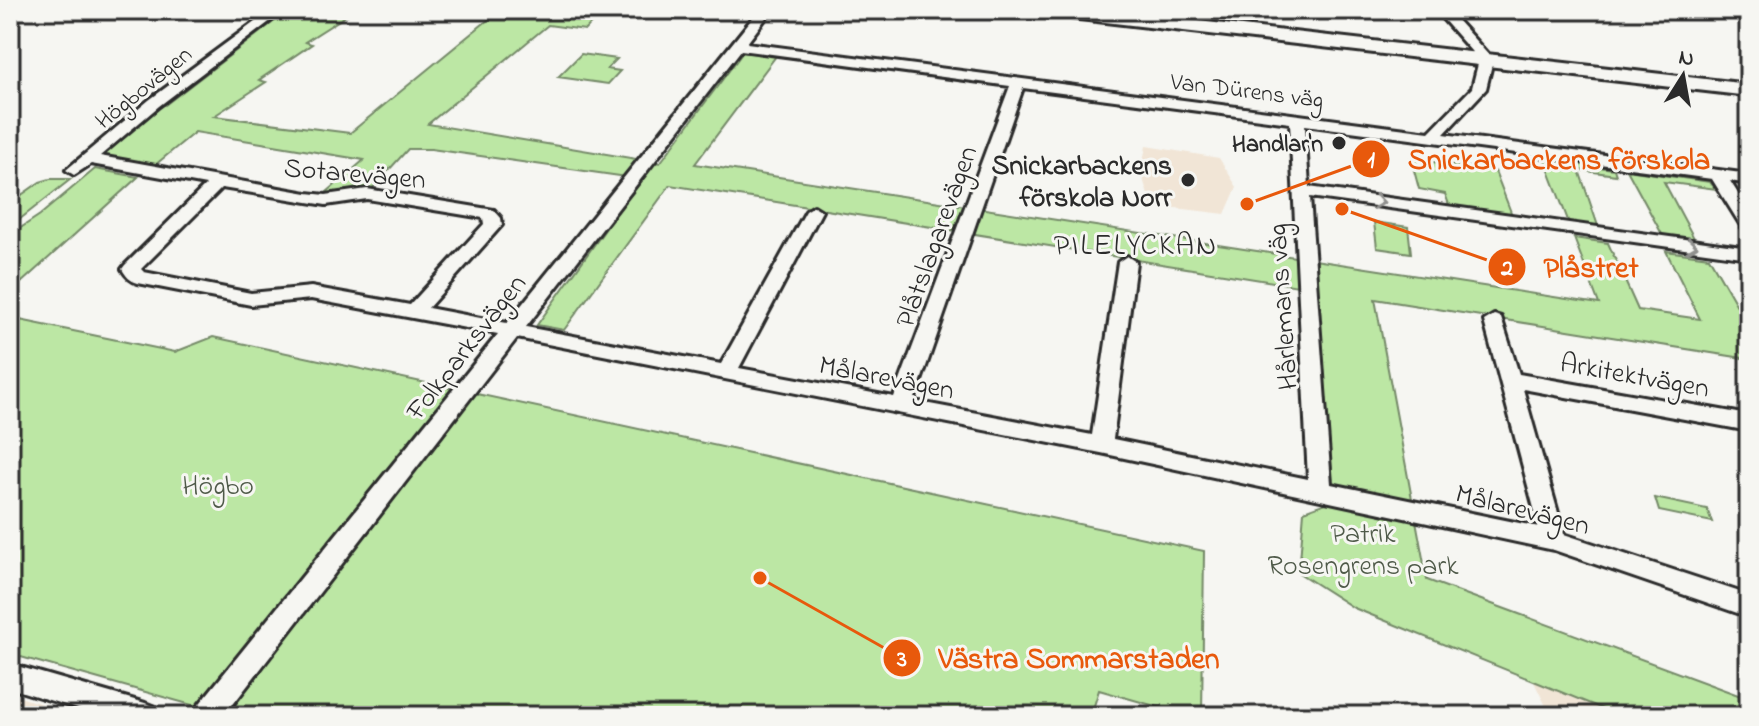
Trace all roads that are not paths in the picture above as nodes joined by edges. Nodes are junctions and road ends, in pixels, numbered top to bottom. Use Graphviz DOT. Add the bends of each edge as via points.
graph roads {
  1 [pos="279,10"];
  2 [pos="766,10"];
  3 [pos="1053,10"];
  4 [pos="1441,10"];
  5 [pos="1712,10"];
  6 [pos="1114,13"];
  7 [pos="1749,13"];
  8 [pos="739,46"];
  9 [pos="1486,60"];
  10 [pos="1018,83"];
  11 [pos="1749,90"];
  12 [pos="1297,119"];
  13 [pos="1433,137"];
  14 [pos="89,159"];
  15 [pos="74,170"];
  16 [pos="1718,175"];
  17 [pos="1749,179"];
  18 [pos="218,182"];
  19 [pos="1302,191"];
  20 [pos="814,211"];
  21 [pos="1749,225"];
  22 [pos="1749,253"];
  23 [pos="1127,262"];
  24 [pos="415,311"];
  25 [pos="1494,321"];
  26 [pos="512,332"];
  27 [pos="726,373"];
  28 [pos="1511,380"];
  29 [pos="901,407"];
  30 [pos="1749,423"];
  31 [pos="1101,445"];
  32 [pos="1320,492"];
  33 [pos="1554,540"];
  34 [pos="1749,606"];
  35 [pos="10,676"];
  36 [pos="145,716"];
  37 [pos="207,716"];
  1 -- 14 [label="street, Högbovägen"];
  2 -- 8 [label="street, Folkparksvägen"];
  3 -- 6 [label="street"];
  4 -- 9 [label="street"];
  5 -- 7 [label="street"];
  6 -- 9 [label="street"];
  8 -- 10 [label="street, Van Dürens väg"];
  8 -- 26 [label="street, Folkparksvägen"];
  9 -- 11 [label="street"];
  9 -- 13 [label="street" via="1479,89"];
  10 -- 12 [label="street, Van Dürens väg"];
  10 -- 29 [label="street, Plåtslagarevägen"];
  12 -- 13 [label="street, Van Dürens väg"];
  12 -- 19 [label="street, Hårlemans väg"];
  13 -- 16 [label="street, Van Dürens väg"];
  14 -- 15 [label="street, Högbovägen"];
  14 -- 18 [label="street, Sotarevägen"];
  16 -- 17 [label="street, Van Dürens väg"];
  16 -- 21 [label="street"];
  18 -- 24 [label="street, Sotarevägen" via="326,200 384,195 488,214 493,225"];
  18 -- 24 [label="street, Målarevägen" via="131,269 138,277 251,299 311,293"];
  19 -- 22 [label="street, one-way"];
  19 -- 32 [label="street, Hårlemans väg"];
  20 -- 27 [label="street"];
  23 -- 31 [label="street"];
  24 -- 26 [label="street, Målarevägen"];
  25 -- 28 [label="street"];
  26 -- 27 [label="street, Målarevägen"];
  26 -- 37 [label="street, Folkparksvägen"];
  27 -- 29 [label="street, Målarevägen"];
  28 -- 30 [label="street, Arkitektvägen"];
  28 -- 33 [label="street"];
  29 -- 31 [label="street, Målarevägen"];
  31 -- 32 [label="street, Målarevägen"];
  32 -- 33 [label="street, Målarevägen"];
  33 -- 34 [label="street, Målarevägen"];
  35 -- 36 [label="street"];
}
